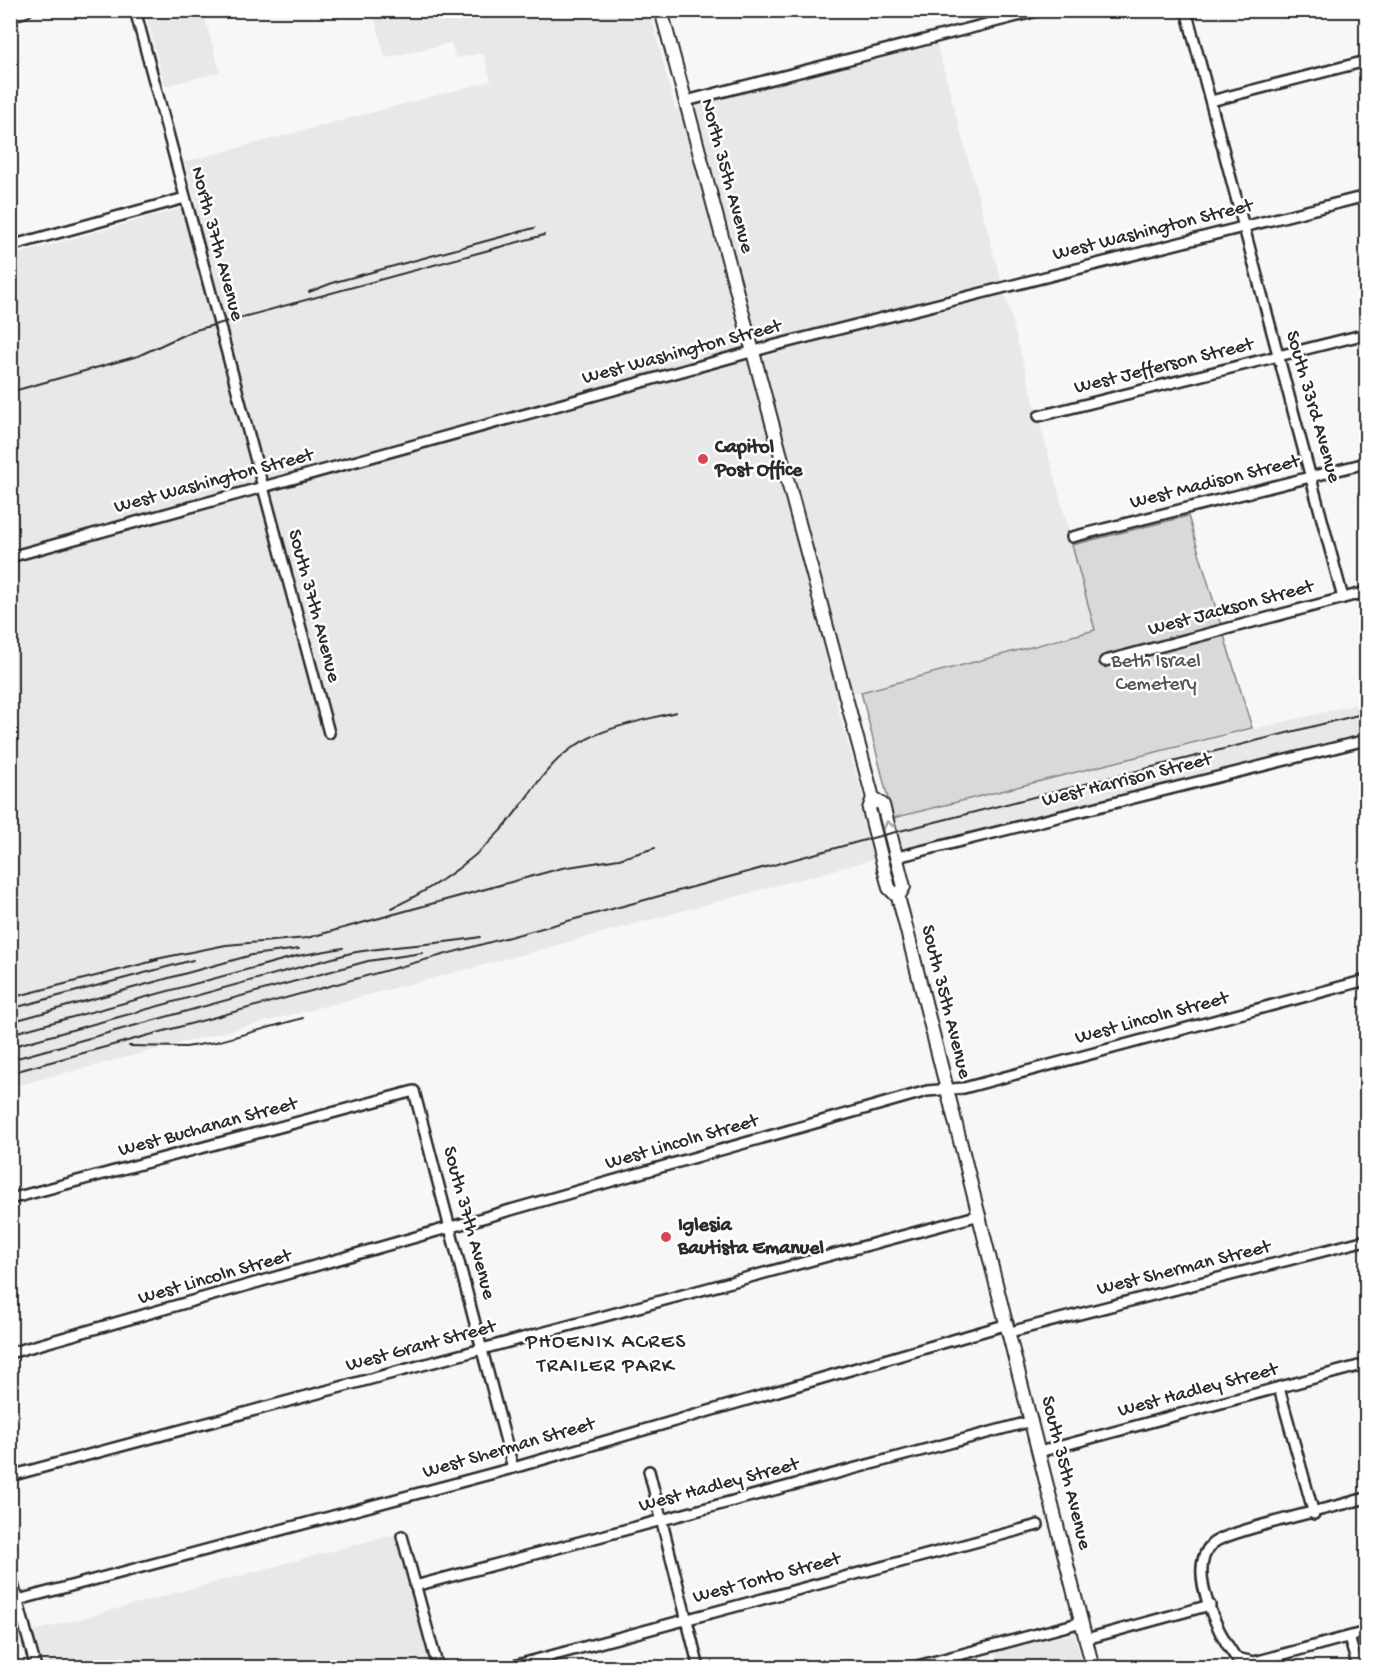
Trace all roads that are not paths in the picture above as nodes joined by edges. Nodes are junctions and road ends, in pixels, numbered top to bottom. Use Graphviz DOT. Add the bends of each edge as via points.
graph roads {
  1 [pos="27,10"];
  2 [pos="135,10"];
  3 [pos="661,10"];
  4 [pos="1041,10"];
  5 [pos="1186,10"];
  6 [pos="10,15"];
  7 [pos="1366,61"];
  8 [pos="686,101"];
  9 [pos="1211,101"];
  10 [pos="1366,196"];
  11 [pos="185,198"];
  12 [pos="1244,227"];
  13 [pos="10,246"];
  14 [pos="1366,334"];
  15 [pos="753,351"];
  16 [pos="1278,357"];
  17 [pos="1040,417"];
  18 [pos="1366,463"];
  19 [pos="1312,477"];
  20 [pos="262,488"];
  21 [pos="1072,537"];
  22 [pos="10,557"];
  23 [pos="1366,592"];
  24 [pos="1343,598"];
  25 [pos="1105,661"];
  26 [pos="329,733"];
  27 [pos="1366,740"];
  28 [pos="873,798"];
  29 [pos="897,857"];
  30 [pos="898,897"];
  31 [pos="1366,980"];
  32 [pos="947,1089"];
  33 [pos="414,1091"];
  34 [pos="10,1199"];
  35 [pos="980,1215"];
  36 [pos="452,1229"];
  37 [pos="1366,1240"];
  38 [pos="1009,1328"];
  39 [pos="483,1349"];
  40 [pos="10,1353"];
  41 [pos="1366,1364"];
  42 [pos="1279,1388"];
  43 [pos="1032,1421"];
  44 [pos="1039,1452"];
  45 [pos="513,1468"];
  46 [pos="649,1471"];
  47 [pos="10,1476"];
  48 [pos="1366,1498"];
  49 [pos="1314,1514"];
  50 [pos="661,1520"];
  51 [pos="1038,1525"];
  52 [pos="402,1536"];
  53 [pos="10,1573"];
  54 [pos="415,1586"];
  55 [pos="18,1600"];
  56 [pos="1210,1605"];
  57 [pos="687,1619"];
  58 [pos="1082,1622"];
  59 [pos="1366,1632"];
  60 [pos="1349,1637"];
  61 [pos="1086,1639"];
  62 [pos="36,1668"];
  63 [pos="438,1668"];
  64 [pos="506,1668"];
  65 [pos="699,1668"];
  66 [pos="910,1668"];
  67 [pos="1093,1668"];
  68 [pos="1358,1668"];
  1 -- 6 [label="main road"];
  2 -- 11 [label="street, North 37th Avenue"];
  3 -- 8 [label="main road, North 35th Avenue"];
  4 -- 8 [label="street"];
  5 -- 9 [label="street, South 33rd Avenue"];
  7 -- 9 [label="street"];
  8 -- 15 [label="main road, North 35th Avenue"];
  9 -- 12 [label="street, South 33rd Avenue"];
  10 -- 12 [label="street, West Washington Street"];
  11 -- 13 [label="street"];
  11 -- 20 [label="street, North 37th Avenue"];
  12 -- 15 [label="street, West Washington Street"];
  12 -- 16 [label="street, South 33rd Avenue"];
  14 -- 16 [label="street, West Jefferson Street"];
  15 -- 20 [label="street, West Washington Street"];
  15 -- 28 [label="main road, South 35th Avenue"];
  16 -- 17 [label="street, West Jefferson Street"];
  16 -- 19 [label="street, South 33rd Avenue"];
  18 -- 19 [label="street, West Madison Street"];
  19 -- 21 [label="street, West Madison Street"];
  19 -- 24 [label="street, South 33rd Avenue"];
  20 -- 22 [label="street, West Washington Street"];
  20 -- 26 [label="street, South 37th Avenue"];
  23 -- 24 [label="street, West Jackson Street"];
  24 -- 25 [label="street, West Jackson Street"];
  27 -- 29 [label="street, West Harrison Street"];
  29 -- 28 [label="main road, one-way" via="883,805"];
  28 -- 30 [label="main road, South 35th Avenue" via="869,808 889,888"];
  29 -- 30 [label="main road" via="904,887"];
  30 -- 32 [label="main road, South 35th Avenue"];
  31 -- 32 [label="street, West Lincoln Street" via="964,1088"];
  32 -- 35 [label="main road, South 35th Avenue"];
  32 -- 36 [label="street, West Lincoln Street" via="927,1091"];
  33 -- 34 [label="street, West Buchanan Street"];
  33 -- 36 [label="street, South 37th Avenue"];
  35 -- 38 [label="main road, South 35th Avenue"];
  35 -- 39 [label="street, West Grant Street"];
  36 -- 39 [label="street, South 37th Avenue"];
  36 -- 40 [label="street, West Lincoln Street"];
  37 -- 38 [label="street, West Sherman Street"];
  38 -- 43 [label="main road, South 35th Avenue"];
  38 -- 45 [label="street, West Sherman Street"];
  39 -- 45 [label="street, South 37th Avenue"];
  39 -- 47 [label="street, West Grant Street"];
  41 -- 42 [label="street, West Hadley Street"];
  42 -- 44 [label="street, West Hadley Street"];
  42 -- 49 [label="street"];
  43 -- 44 [label="main road, South 35th Avenue"];
  43 -- 50 [label="street, West Hadley Street"];
  44 -- 58 [label="main road, South 35th Avenue"];
  45 -- 55 [label="street, West Sherman Street"];
  46 -- 50 [label="street"];
  48 -- 49 [label="street"];
  49 -- 56 [label="street" via="1243,1531 1212,1543 1202,1563"];
  50 -- 54 [label="street, West Hadley Street"];
  50 -- 57 [label="street"];
  51 -- 57 [label="street, West Tonto Street"];
  52 -- 54 [label="street"];
  53 -- 55 [label="street"];
  54 -- 63 [label="street"];
  55 -- 62 [label="street"];
  56 -- 60 [label="street" via="1219,1634 1236,1658 1254,1662"];
  56 -- 61 [label="street"];
  57 -- 64 [label="street, West Tonto Street"];
  57 -- 65 [label="street"];
  58 -- 61 [label="main road, South 35th Avenue"];
  58 -- 66 [label="street"];
  59 -- 60 [label="street"];
  60 -- 68 [label="street"];
  61 -- 67 [label="main road, South 35th Avenue"];
}
